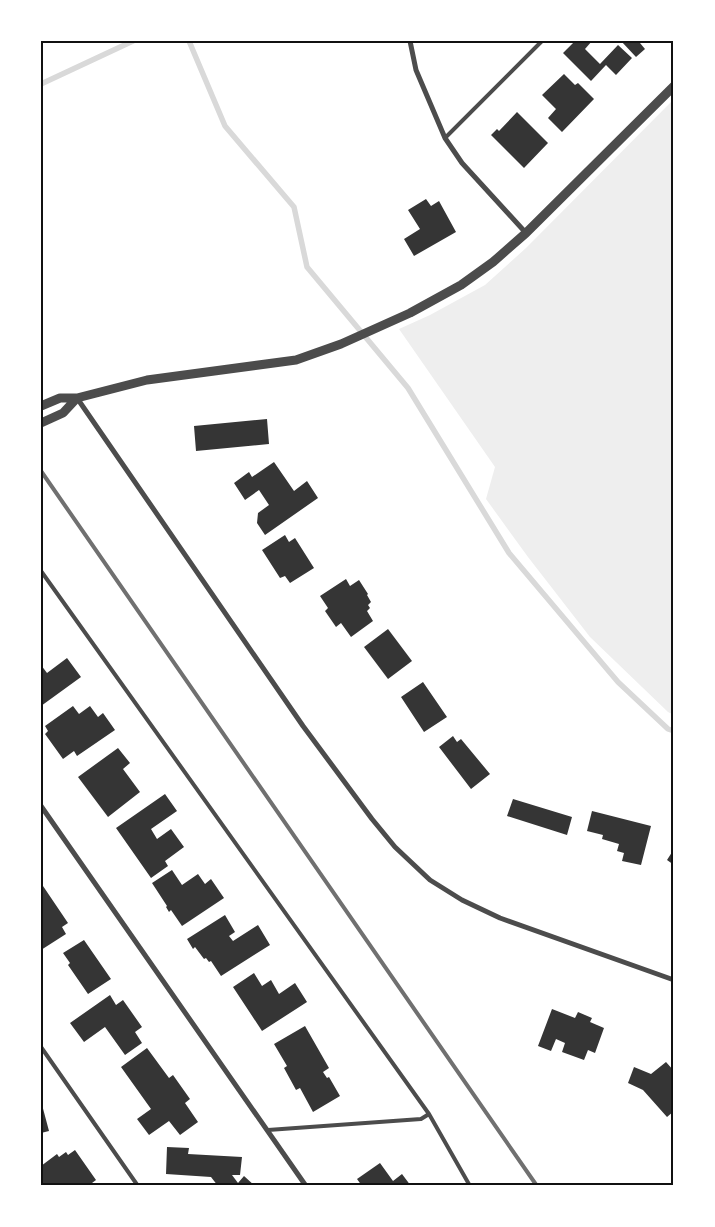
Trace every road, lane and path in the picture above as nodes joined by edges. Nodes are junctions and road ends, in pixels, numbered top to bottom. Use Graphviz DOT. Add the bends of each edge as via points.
graph roads {
  1 [pos="410,41"];
  2 [pos="542,41"];
  3 [pos="674,86"];
  4 [pos="445,138"];
  5 [pos="526,233"];
  6 [pos="77,398"];
  7 [pos="41,406"];
  8 [pos="41,423"];
  9 [pos="41,570"];
  10 [pos="41,806"];
  11 [pos="674,980"];
  12 [pos="41,1047"];
  13 [pos="429,1114"];
  14 [pos="268,1130"];
  15 [pos="138,1186"];
  16 [pos="306,1186"];
  17 [pos="470,1186"];
  1 -- 4 [label="street" via="416,70"];
  2 -- 4 [label="lane"];
  3 -- 5 [label="street"];
  4 -- 5 [label="street" via="462,163"];
  5 -- 6 [label="street" via="461,285 410,313 340,344 296,360 147,380"];
  6 -- 7 [label="street" via="60,398"];
  6 -- 8 [label="street" via="63,413"];
  6 -- 11 [label="street" via="303,726 395,847 430,880 462,900 500,918"];
  9 -- 13 [label="lane"];
  10 -- 14 [label="street"];
  12 -- 15 [label="lane"];
  13 -- 14 [label="lane" via="421,1118"];
  13 -- 17 [label="lane"];
  14 -- 16 [label="street"];
}
